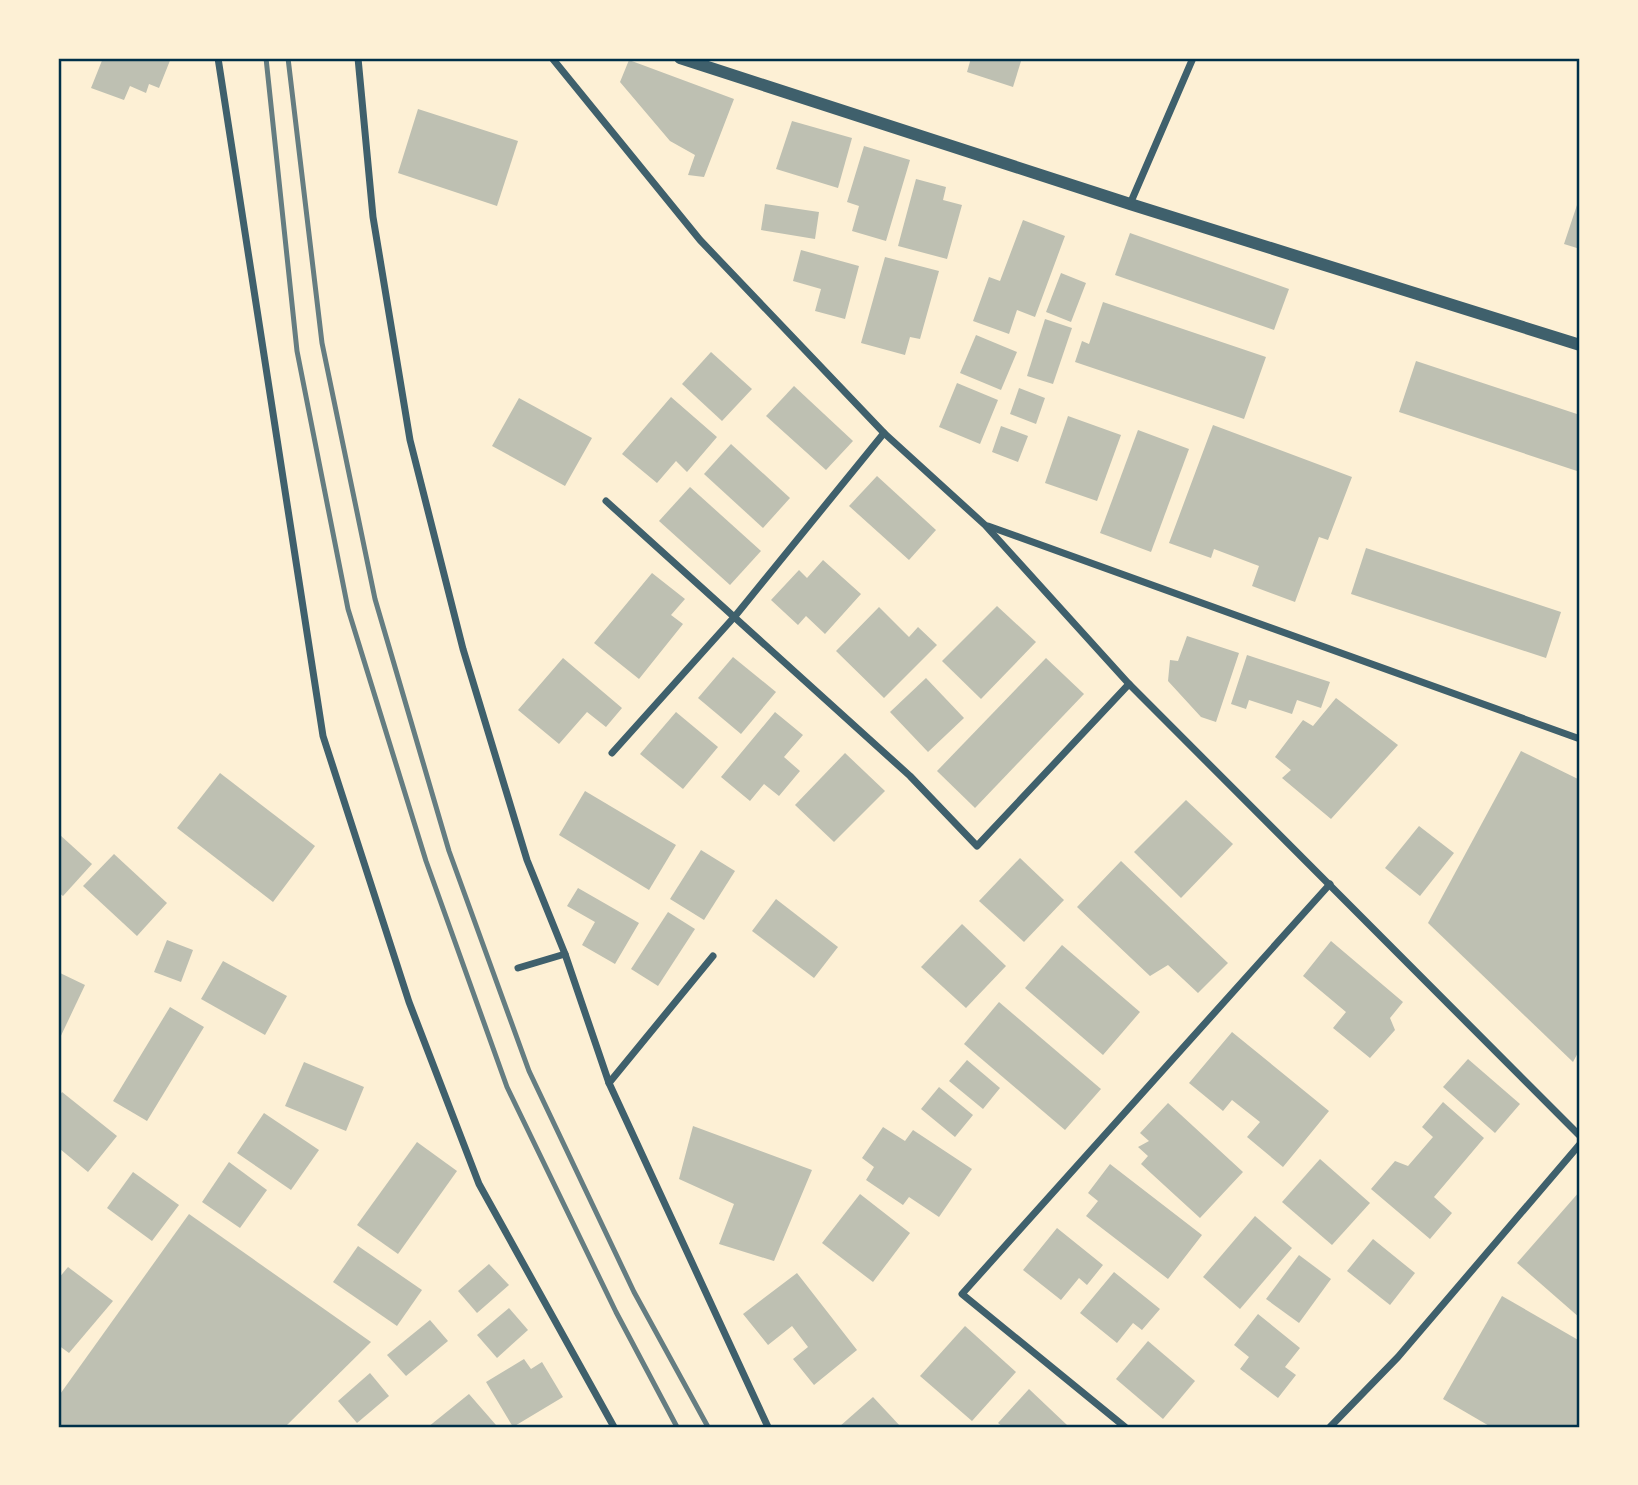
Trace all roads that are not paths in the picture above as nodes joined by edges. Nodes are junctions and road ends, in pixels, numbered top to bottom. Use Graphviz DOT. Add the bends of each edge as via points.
graph roads {
  1 [pos="218,58"];
  2 [pos="358,58"];
  3 [pos="552,58"];
  4 [pos="680,58"];
  5 [pos="1193,58"];
  6 [pos="1130,204"];
  7 [pos="1580,345"];
  8 [pos="884,433"];
  9 [pos="606,501"];
  10 [pos="985,525"];
  11 [pos="736,615"];
  12 [pos="1129,684"];
  13 [pos="1580,739"];
  14 [pos="612,753"];
  15 [pos="1330,884"];
  16 [pos="565,954"];
  17 [pos="713,956"];
  18 [pos="518,968"];
  19 [pos="609,1083"];
  20 [pos="1580,1136"];
  21 [pos="1580,1144"];
  22 [pos="614,1427"];
  23 [pos="768,1427"];
  24 [pos="1125,1427"];
  25 [pos="1331,1427"];
  1 -- 22 [label="street" via="323,736 409,1002 480,1184"];
  2 -- 16 [label="street" via="373,217 410,440 463,649 527,860"];
  3 -- 8 [label="street" via="700,240"];
  4 -- 6 [label="street"];
  5 -- 6 [label="street"];
  6 -- 7 [label="street"];
  8 -- 10 [label="street"];
  8 -- 11 [label="street"];
  9 -- 11 [label="street"];
  10 -- 12 [label="street"];
  10 -- 13 [label="street"];
  11 -- 12 [label="street" via="910,776 977,846"];
  11 -- 14 [label="street"];
  12 -- 15 [label="street"];
  15 -- 20 [label="street"];
  15 -- 24 [label="street" via="962,1294"];
  16 -- 18 [label="street"];
  16 -- 19 [label="street"];
  17 -- 19 [label="street"];
  19 -- 23 [label="street"];
  21 -- 25 [label="street" via="1398,1357"];
}
